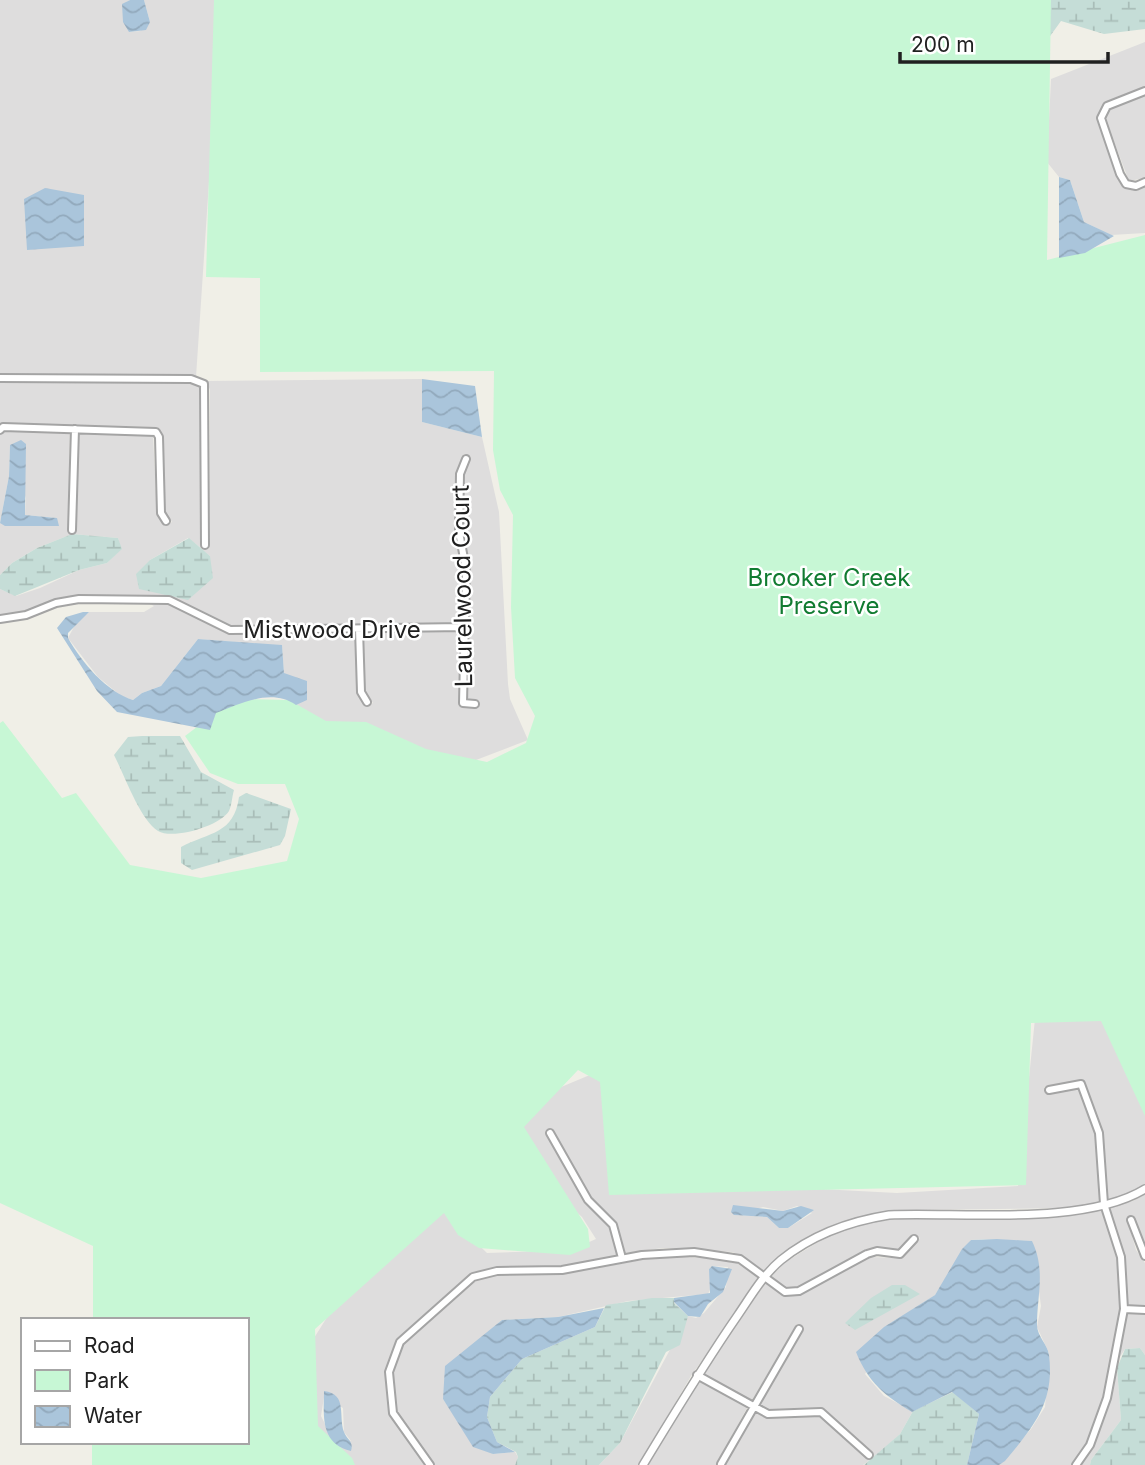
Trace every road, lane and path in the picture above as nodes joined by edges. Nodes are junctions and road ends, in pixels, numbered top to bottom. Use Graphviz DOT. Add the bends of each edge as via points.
graph roads {
  1 [pos="1145,91"];
  2 [pos="1145,182"];
  3 [pos="0,378"];
  4 [pos="2,429"];
  5 [pos="75,429"];
  6 [pos="466,459"];
  7 [pos="166,521"];
  8 [pos="72,530"];
  9 [pos="205,545"];
  10 [pos="0,619"];
  11 [pos="464,627"];
  12 [pos="359,629"];
  13 [pos="368,702"];
  14 [pos="475,704"];
  15 [pos="1049,1090"];
  16 [pos="550,1133"];
  17 [pos="1145,1189"];
  18 [pos="1104,1205"];
  19 [pos="1131,1220"];
  20 [pos="915,1239"];
  21 [pos="1145,1256"];
  22 [pos="622,1258"];
  23 [pos="765,1277"];
  24 [pos="1124,1309"];
  25 [pos="1145,1310"];
  26 [pos="799,1329"];
  27 [pos="697,1375"];
  28 [pos="753,1407"];
  29 [pos="869,1455"];
  30 [pos="721,1464"];
  31 [pos="430,1465"];
  32 [pos="643,1465"];
  33 [pos="1076,1465"];
  1 -- 2 [label="street" via="1107,106 1101,118 1126,184"];
  3 -- 9 [label="street" via="191,379 204,384"];
  4 -- 5 [label="street"];
  5 -- 7 [label="street" via="156,432 161,513"];
  5 -- 8 [label="street"];
  6 -- 11 [label="street, Laurelwood Court" via="460,474 458,532 466,569"];
  10 -- 12 [label="street, Mistwood Drive" via="79,599 169,600 230,629"];
  11 -- 12 [label="street, Mistwood Drive"];
  11 -- 14 [label="street, Laurelwood Court" via="463,703"];
  12 -- 13 [label="street" via="361,692"];
  15 -- 18 [label="street" via="1081,1084 1099,1133"];
  16 -- 22 [label="street" via="588,1200 613,1225"];
  17 -- 18 [label="street"];
  18 -- 23 [label="street" via="1071,1212 923,1213 866,1219 810,1242 781,1260"];
  18 -- 24 [label="street" via="1121,1257"];
  19 -- 21 [label="street"];
  20 -- 23 [label="street" via="900,1254 867,1254 799,1291 785,1292"];
  22 -- 23 [label="street" via="663,1252 732,1256"];
  22 -- 31 [label="street" via="562,1270 497,1271 473,1277 400,1342 389,1372 393,1413"];
  23 -- 27 [label="street"];
  24 -- 25 [label="street"];
  24 -- 33 [label="street" via="1107,1398 1090,1445"];
  26 -- 28 [label="street"];
  27 -- 28 [label="street"];
  27 -- 32 [label="street"];
  28 -- 29 [label="street" via="768,1414 821,1412"];
  28 -- 30 [label="street"];
}
